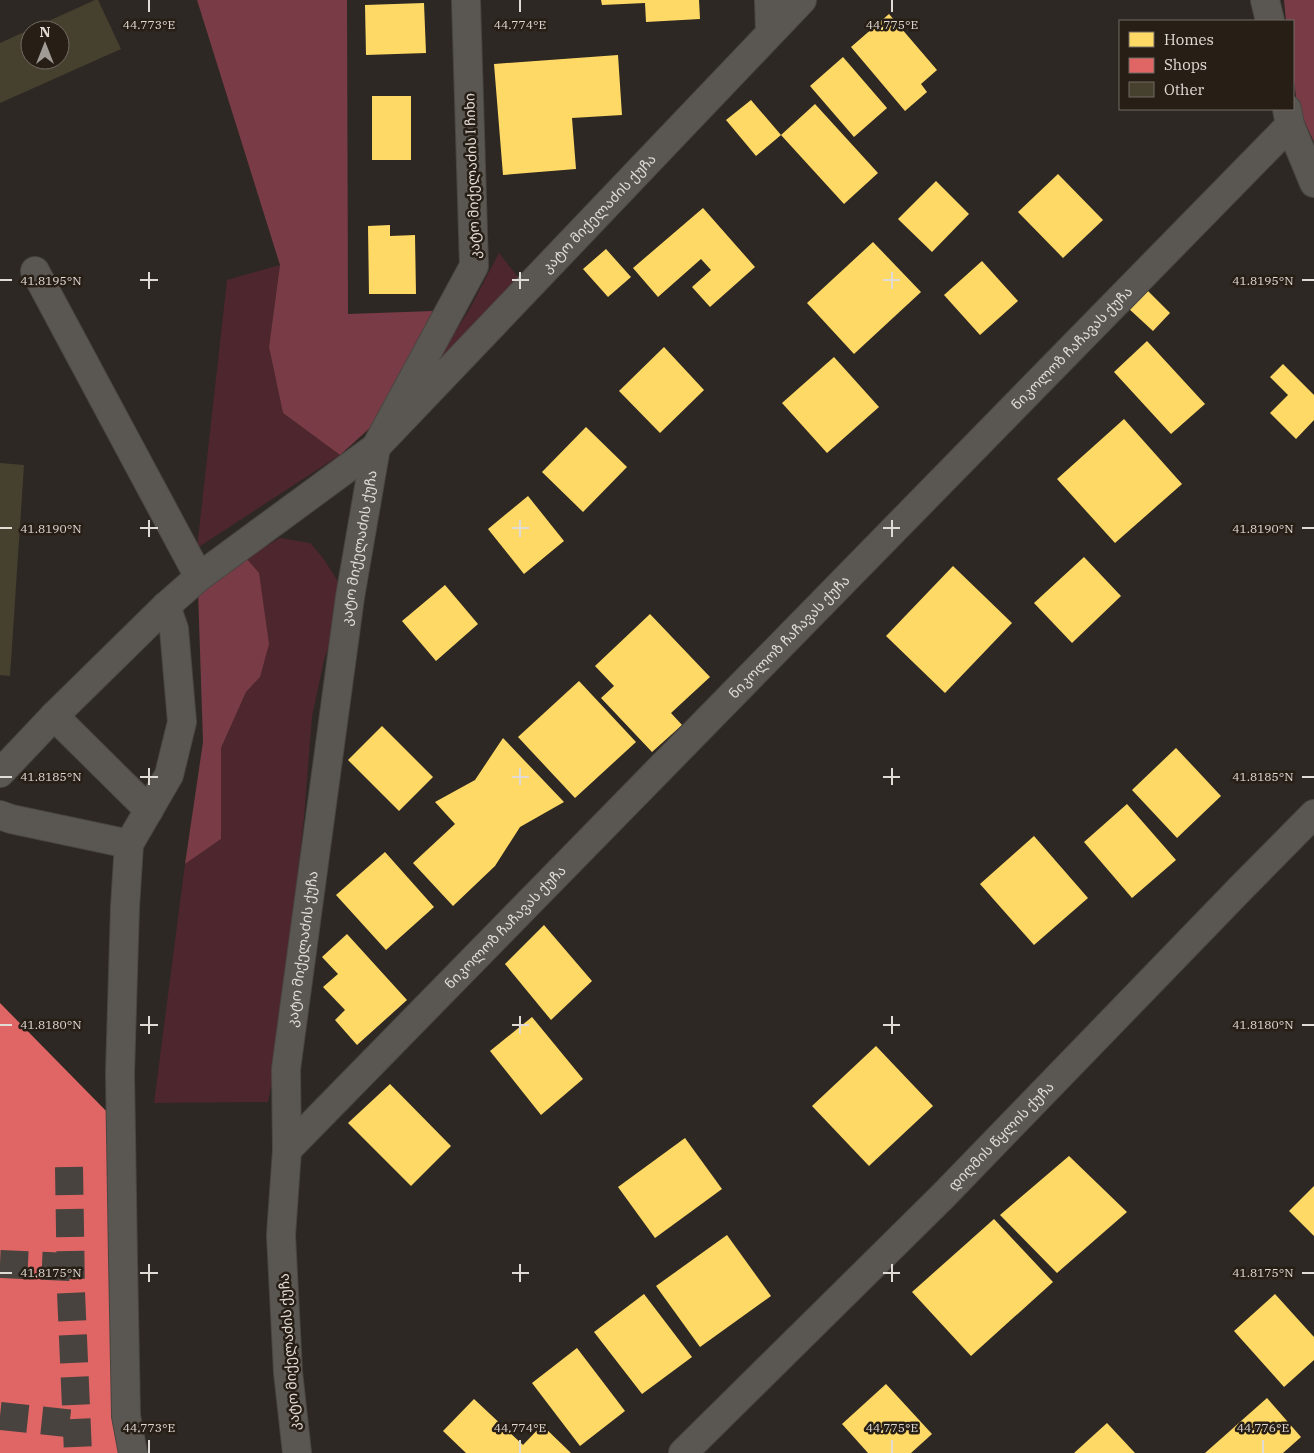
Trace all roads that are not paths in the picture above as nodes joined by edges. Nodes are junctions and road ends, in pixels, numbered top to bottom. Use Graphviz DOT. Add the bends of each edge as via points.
graph roads {
  1 [pos="466,0"];
  2 [pos="769,0"];
  3 [pos="802,0"];
  4 [pos="1265,0"];
  5 [pos="1270,20"];
  6 [pos="770,32"];
  7 [pos="1289,117"];
  8 [pos="1314,183"];
  9 [pos="35,271"];
  10 [pos="376,447"];
  11 [pos="200,577"];
  12 [pos="166,606"];
  13 [pos="54,716"];
  14 [pos="0,773"];
  15 [pos="149,810"];
  16 [pos="1314,814"];
  17 [pos="0,815"];
  18 [pos="129,844"];
  19 [pos="288,1150"];
  20 [pos="133,1453"];
  21 [pos="297,1453"];
  22 [pos="682,1453"];
  1 -- 10 [label="street, კატო მიქელაძის I ჩიხი" via="474,266"];
  2 -- 6 [label="street"];
  3 -- 6 [label="street, კატო მიქელაძის ქუჩა"];
  4 -- 5 [label="street"];
  6 -- 10 [label="street, კატო მიქელაძის ქუჩა"];
  7 -- 8 [label="street"];
  7 -- 19 [label="street, ნიკოლოზ ჩაჩავას ქუჩა"];
  9 -- 11 [label="street"];
  10 -- 11 [label="street, კატო მიქელაძის ქუჩა"];
  10 -- 19 [label="street, კატო მიქელაძის ქუჩა" via="350,598 286,1070"];
  11 -- 12 [label="street, კატო მიქელაძის ქუჩა"];
  12 -- 13 [label="street, კატო მიქელაძის ქუჩა"];
  12 -- 15 [label="street" via="174,629 182,722 169,775"];
  13 -- 14 [label="street, კატო მიქელაძის ქუჩა"];
  13 -- 15 [label="street"];
  15 -- 18 [label="street"];
  16 -- 22 [label="street, დიღმის წყლის ქუჩა" via="943,1196"];
  17 -- 18 [label="street"];
  18 -- 20 [label="street" via="120,1074 126,1416"];
  19 -- 21 [label="street, კატო მიქელაძის ქუჩა" via="281,1235 288,1372"];
}
